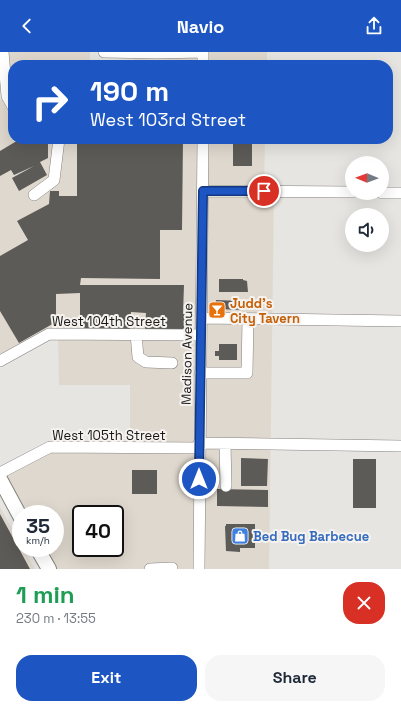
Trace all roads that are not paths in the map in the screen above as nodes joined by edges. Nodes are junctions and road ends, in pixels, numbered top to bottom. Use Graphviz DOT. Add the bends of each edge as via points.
graph roads {
  1 [pos="3,52"];
  2 [pos="104,52"];
  3 [pos="171,52"];
  4 [pos="203,52"];
  5 [pos="8,98"];
  6 [pos="58,144"];
  7 [pos="203,144"];
  8 [pos="203,191"];
  9 [pos="345,192"];
  10 [pos="389,193"];
  11 [pos="401,193"];
  12 [pos="34,195"];
  13 [pos="201,318"];
  14 [pos="248,319"];
  15 [pos="401,321"];
  16 [pos="136,334"];
  17 [pos="201,335"];
  18 [pos="0,361"];
  19 [pos="172,363"];
  20 [pos="200,373"];
  21 [pos="225,444"];
  22 [pos="199,446"];
  23 [pos="401,446"];
  24 [pos="0,473"];
  25 [pos="0,479"];
  26 [pos="226,486"];
  27 [pos="14,505"];
  28 [pos="43,557"];
  29 [pos="172,568"];
  30 [pos="49,569"];
  31 [pos="150,569"];
  32 [pos="198,569"];
  1 -- 5 [label="street"];
  2 -- 3 [label="street"];
  3 -- 4 [label="street"];
  6 -- 12 [label="street" via="54,180"];
  7 -- 8 [label="street, Madison Avenue"];
  8 -- 9 [label="street"];
  8 -- 13 [label="street, Madison Avenue"];
  10 -- 11 [label="street"];
  13 -- 14 [label="street"];
  13 -- 17 [label="street, Madison Avenue"];
  14 -- 15 [label="street"];
  14 -- 20 [label="street" via="247,373"];
  16 -- 17 [label="street, West 104th Street"];
  16 -- 18 [label="street, West 104th Street" via="48,334"];
  16 -- 19 [label="street" via="138,357 146,362"];
  17 -- 20 [label="street, Madison Avenue"];
  20 -- 22 [label="street, Madison Avenue"];
  21 -- 22 [label="street, West 105th Street"];
  21 -- 23 [label="street, West 105th Street"];
  21 -- 26 [label="street"];
  22 -- 24 [label="street, West 105th Street" via="50,447"];
  22 -- 32 [label="street, Madison Avenue"];
  25 -- 27 [label="main road"];
  28 -- 30 [label="main road"];
  29 -- 31 [label="street"];
}
